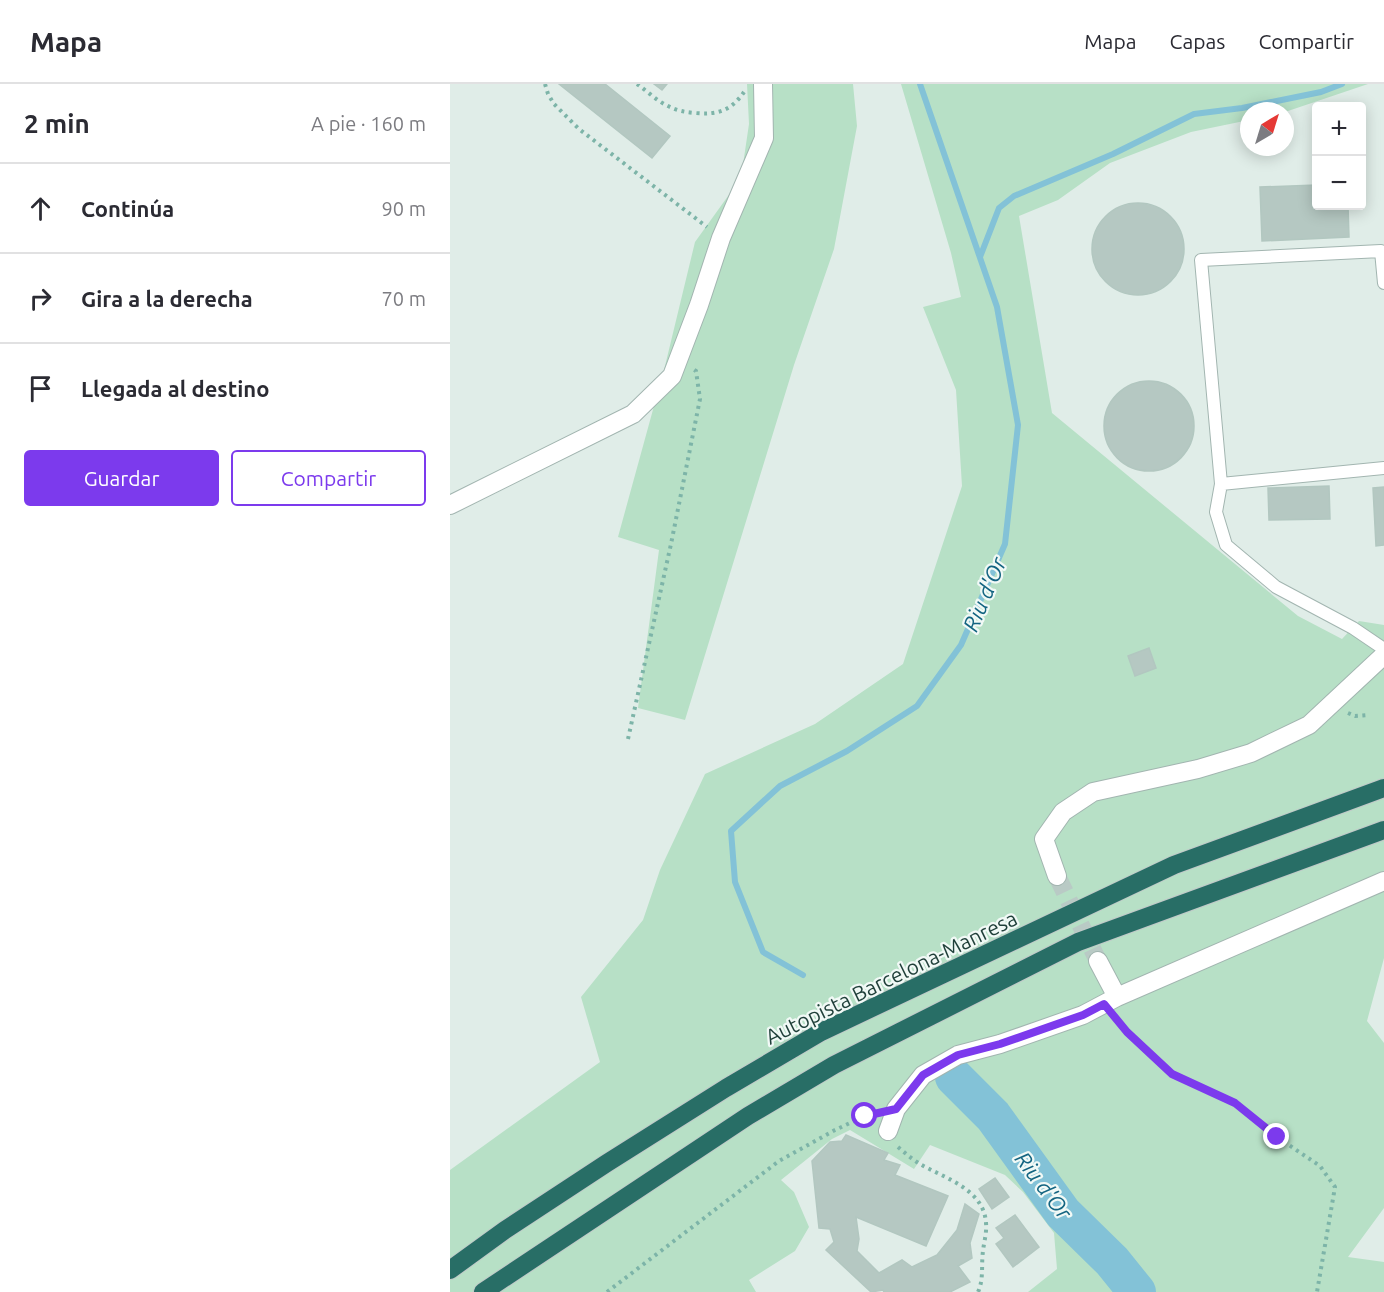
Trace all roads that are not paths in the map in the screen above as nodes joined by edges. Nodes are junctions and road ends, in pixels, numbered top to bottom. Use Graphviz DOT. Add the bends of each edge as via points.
graph roads {
  1 [pos="763,84"];
  2 [pos="1384,284"];
  3 [pos="1384,468"];
  4 [pos="1221,484"];
  5 [pos="450,505"];
  6 [pos="1384,649"];
  7 [pos="1384,655"];
  8 [pos="1384,788"];
  9 [pos="1384,830"];
  10 [pos="1057,876"];
  11 [pos="1384,881"];
  12 [pos="1098,961"];
  13 [pos="1110,1001"];
  14 [pos="888,1131"];
  15 [pos="450,1270"];
  16 [pos="483,1292"];
  1 -- 5 [label="street" via="764,138 721,238 672,376 633,414"];
  2 -- 4 [label="lane" via="1381,251 1202,260"];
  3 -- 4 [label="lane"];
  4 -- 6 [label="lane" via="1216,512 1226,545 1276,587"];
  7 -- 10 [label="street" via="1309,724 1251,753 1093,792 1063,812 1044,839"];
  8 -- 15 [label="highway, Autopista Barcelona-Manresa" via="1174,865 821,1032 607,1163"];
  9 -- 16 [label="highway" via="1078,942 834,1065 748,1116"];
  11 -- 13 [label="street"];
  12 -- 13 [label="street"];
  13 -- 14 [label="street" via="1083,1015 958,1055 923,1075 896,1109"];
}
